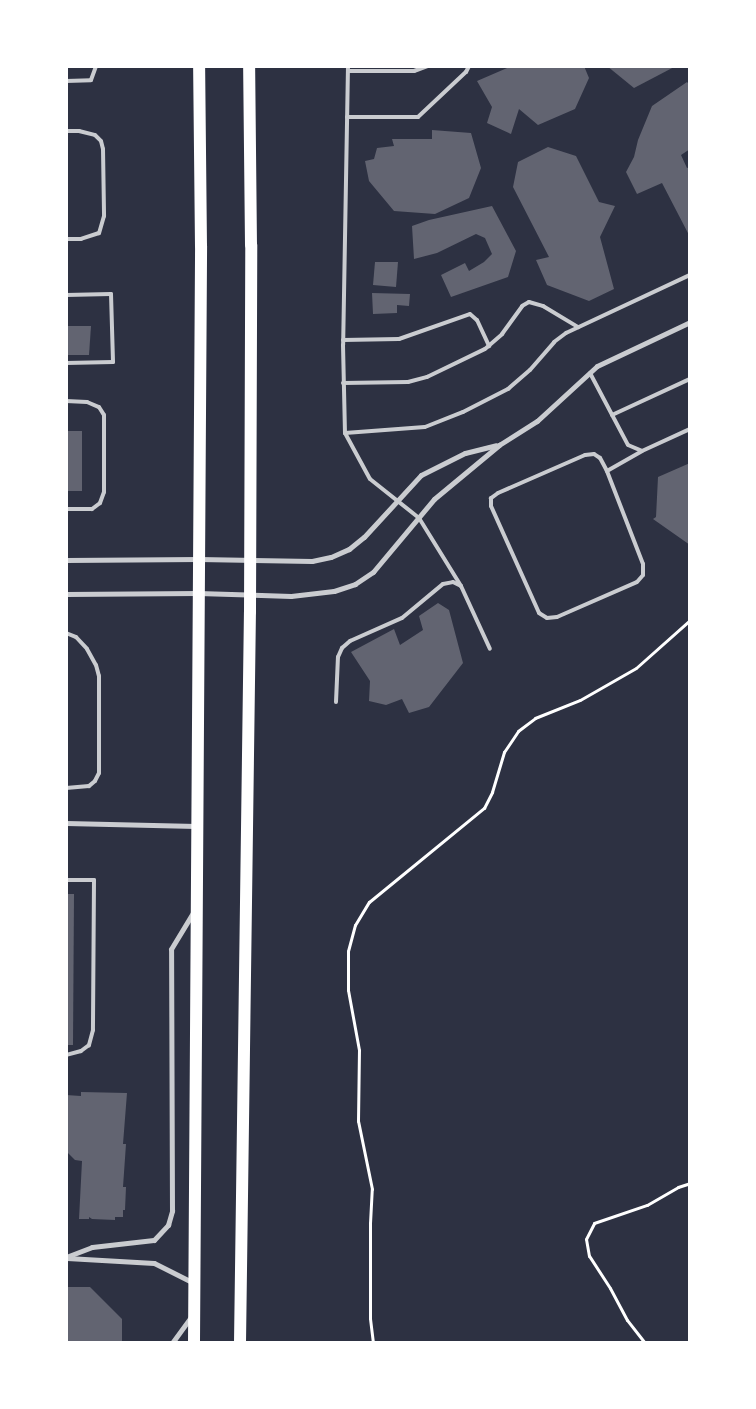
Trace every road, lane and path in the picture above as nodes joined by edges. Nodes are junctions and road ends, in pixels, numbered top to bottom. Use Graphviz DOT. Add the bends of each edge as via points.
graph roads {
  1 [pos="96,66"];
  2 [pos="199,66"];
  3 [pos="249,66"];
  4 [pos="428,66"];
  5 [pos="469,66"];
  6 [pos="348,69"];
  7 [pos="66,81"];
  8 [pos="347,117"];
  9 [pos="66,131"];
  10 [pos="66,239"];
  11 [pos="690,276"];
  12 [pos="66,294"];
  13 [pos="690,322"];
  14 [pos="578,327"];
  15 [pos="343,340"];
  16 [pos="489,346"];
  17 [pos="66,363"];
  18 [pos="590,373"];
  19 [pos="690,378"];
  20 [pos="343,383"];
  21 [pos="66,402"];
  22 [pos="612,415"];
  23 [pos="690,429"];
  24 [pos="345,433"];
  25 [pos="499,445"];
  26 [pos="642,451"];
  27 [pos="607,471"];
  28 [pos="396,500"];
  29 [pos="66,509"];
  30 [pos="419,518"];
  31 [pos="199,558"];
  32 [pos="250,559"];
  33 [pos="66,560"];
  34 [pos="462,586"];
  35 [pos="198,593"];
  36 [pos="66,594"];
  37 [pos="250,595"];
  38 [pos="690,620"];
  39 [pos="66,633"];
  40 [pos="490,649"];
  41 [pos="336,702"];
  42 [pos="66,788"];
  43 [pos="66,823"];
  44 [pos="196,826"];
  45 [pos="66,880"];
  46 [pos="196,908"];
  47 [pos="66,1055"];
  48 [pos="690,1184"];
  49 [pos="66,1258"];
  50 [pos="195,1283"];
  51 [pos="194,1312"];
  52 [pos="172,1343"];
  53 [pos="194,1343"];
  54 [pos="240,1343"];
  55 [pos="373,1343"];
  56 [pos="645,1343"];
  1 -- 7 [label="lane" via="91,80"];
  2 -- 31 [label="main road"];
  3 -- 32 [label="main road"];
  4 -- 6 [label="lane" via="414,71"];
  5 -- 8 [label="lane" via="418,117"];
  6 -- 8 [label="lane"];
  8 -- 15 [label="lane"];
  9 -- 10 [label="lane" via="95,135 101,141 104,149 104,216 99,232 81,239"];
  11 -- 14 [label="lane"];
  12 -- 17 [label="lane" via="111,294 112,362"];
  13 -- 18 [label="street" via="614,357"];
  14 -- 16 [label="lane" via="543,306 529,302"];
  14 -- 24 [label="lane" via="554,342 508,389 463,412 425,427"];
  15 -- 16 [label="lane" via="399,339 470,314 477,320"];
  15 -- 20 [label="lane"];
  16 -- 20 [label="lane" via="427,377 408,382"];
  18 -- 22 [label="lane"];
  18 -- 25 [label="street" via="537,421"];
  19 -- 22 [label="lane"];
  20 -- 24 [label="lane"];
  21 -- 29 [label="lane" via="87,402 100,407 104,415 104,492 100,502 92,509"];
  22 -- 26 [label="lane" via="628,445"];
  23 -- 26 [label="lane"];
  24 -- 28 [label="lane" via="370,479"];
  25 -- 28 [label="street" via="441,463 421,475"];
  25 -- 30 [label="street" via="434,499"];
  26 -- 27 [label="lane"];
  27 -- 27 [label="lane" via="643,564 643,575 636,582 557,617 547,618 539,613 491,506 491,498 585,455 594,454 600,458"];
  28 -- 30 [label="lane"];
  28 -- 32 [label="street" via="364,537 331,557 312,560"];
  30 -- 34 [label="lane"];
  30 -- 37 [label="street" via="373,572 355,584 313,595"];
  31 -- 32 [label="street"];
  31 -- 33 [label="street"];
  31 -- 35 [label="main road"];
  32 -- 37 [label="main road"];
  34 -- 40 [label="lane"];
  34 -- 41 [label="lane" via="453,582 443,584 402,618 350,641 342,648 338,657"];
  35 -- 36 [label="street"];
  35 -- 37 [label="street"];
  35 -- 44 [label="main road"];
  37 -- 54 [label="main road"];
  38 -- 55 [label="path" via="636,668 580,700 535,718 518,731 504,752 484,808 369,902 355,925 348,950 348,990 359,1050 358,1121 372,1189 370,1318"];
  39 -- 42 [label="lane" via="76,637 87,649 99,676 99,772 89,786"];
  43 -- 44 [label="street"];
  44 -- 46 [label="main road"];
  45 -- 47 [label="lane" via="94,880 93,1030 89,1045"];
  46 -- 49 [label="street" via="171,949 172,1211 168,1225 154,1240 92,1247"];
  46 -- 50 [label="main road"];
  48 -- 56 [label="path" via="678,1187 647,1205 594,1224 586,1239 589,1256 627,1320"];
  49 -- 50 [label="street" via="154,1263"];
  50 -- 51 [label="main road"];
  51 -- 52 [label="street"];
  51 -- 53 [label="main road"];
}
